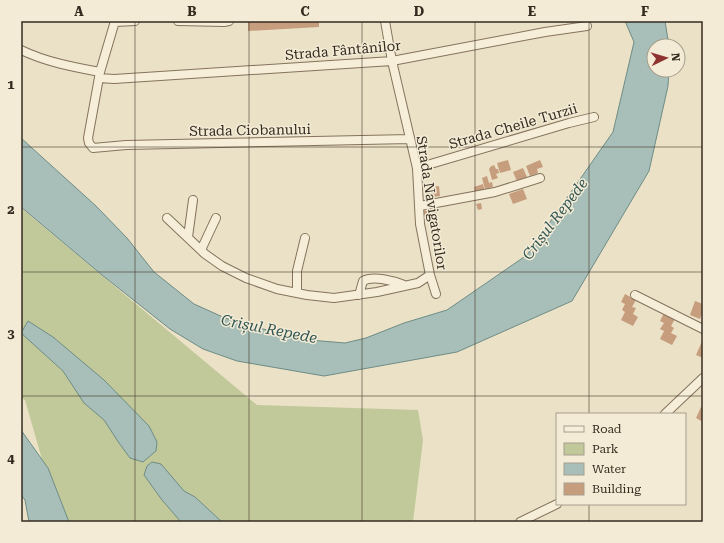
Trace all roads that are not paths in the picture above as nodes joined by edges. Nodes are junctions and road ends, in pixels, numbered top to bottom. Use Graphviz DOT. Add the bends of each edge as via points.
graph roads {
  1 [pos="115,21"];
  2 [pos="135,21"];
  3 [pos="178,21"];
  4 [pos="229,21"];
  5 [pos="385,21"];
  6 [pos="587,26"];
  7 [pos="21,50"];
  8 [pos="392,61"];
  9 [pos="99,75"];
  10 [pos="594,117"];
  11 [pos="410,139"];
  12 [pos="417,168"];
  13 [pos="540,178"];
  14 [pos="193,200"];
  15 [pos="420,206"];
  16 [pos="167,218"];
  17 [pos="216,218"];
  18 [pos="188,237"];
  19 [pos="305,238"];
  20 [pos="201,250"];
  21 [pos="430,276"];
  22 [pos="405,285"];
  23 [pos="297,293"];
  24 [pos="436,294"];
  25 [pos="359,295"];
  26 [pos="635,296"];
  27 [pos="703,329"];
  28 [pos="703,378"];
  29 [pos="666,413"];
  30 [pos="556,504"];
  31 [pos="520,522"];
  1 -- 2 [label="street"];
  1 -- 9 [label="street"];
  3 -- 4 [label="street"];
  5 -- 8 [label="street, Strada Navigatorilor"];
  6 -- 8 [label="street, Strada Fântânilor"];
  7 -- 9 [label="street, Strada Fântânilor"];
  8 -- 9 [label="street, Strada Fântânilor" via="114,79"];
  8 -- 11 [label="street, Strada Navigatorilor"];
  9 -- 11 [label="street, Strada Ciobanului" via="88,138 91,146 96,148 126,145"];
  10 -- 12 [label="street, Strada Cheile Turzii"];
  11 -- 12 [label="street, Strada Navigatorilor"];
  12 -- 15 [label="street, Strada Navigatorilor"];
  13 -- 15 [label="street" via="495,192"];
  14 -- 18 [label="street"];
  15 -- 21 [label="street, Strada Navigatorilor" via="420,224"];
  16 -- 18 [label="street"];
  17 -- 20 [label="street"];
  18 -- 20 [label="street"];
  19 -- 23 [label="street" via="297,271"];
  20 -- 23 [label="street" via="222,266 246,278"];
  21 -- 22 [label="street" via="418,283"];
  21 -- 24 [label="street, Strada Navigatorilor"];
  22 -- 25 [label="street"];
  22 -- 25 [label="street" via="368,278 363,281"];
  23 -- 25 [label="street" via="334,298"];
  26 -- 27 [label="street"];
  28 -- 29 [label="street"];
  30 -- 31 [label="street"];
}
